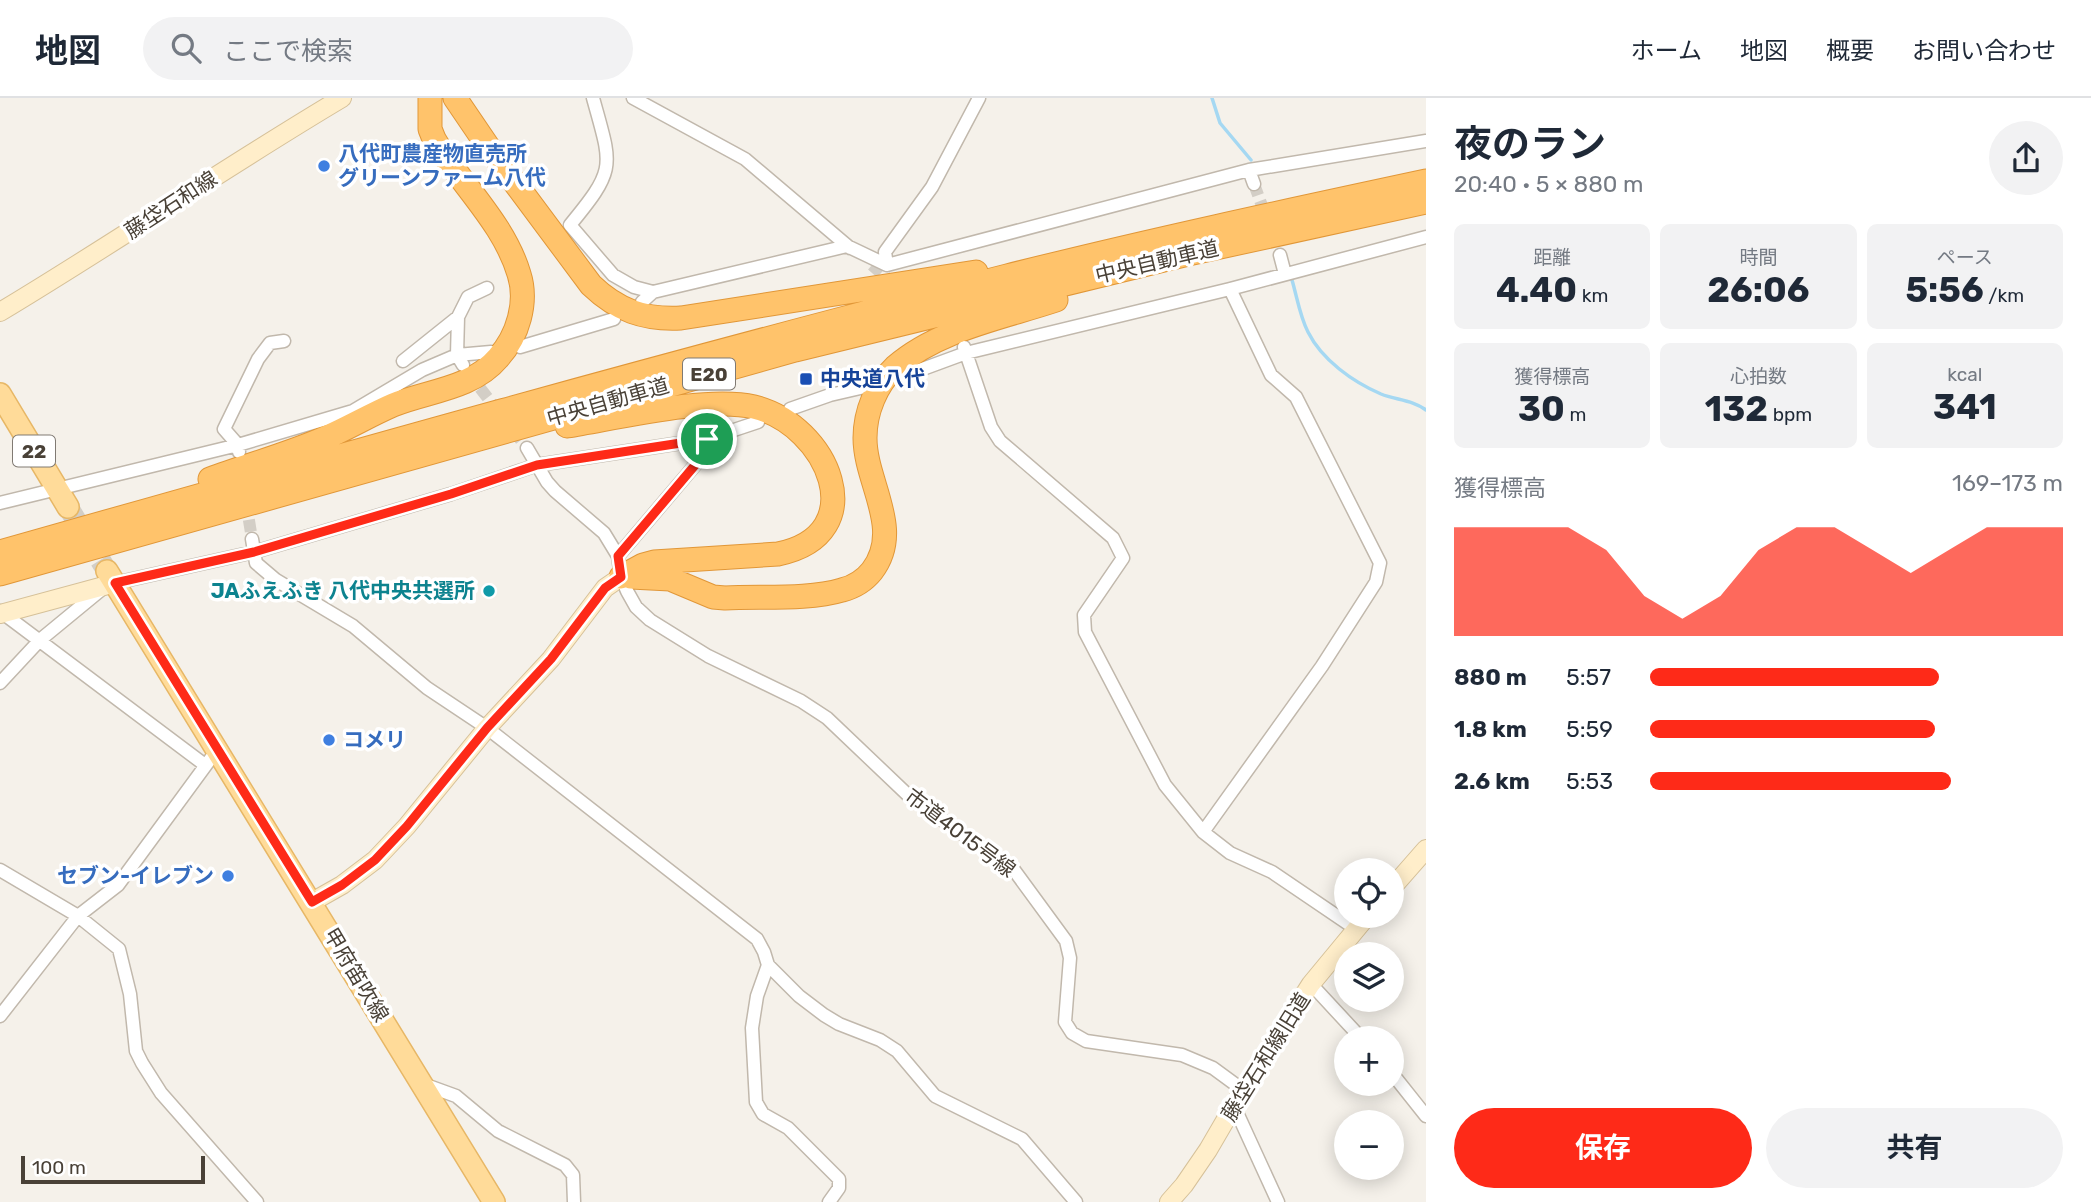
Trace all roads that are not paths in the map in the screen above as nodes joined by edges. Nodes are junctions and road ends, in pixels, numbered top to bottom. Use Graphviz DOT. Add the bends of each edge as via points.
graph roads {
  1 [pos="342,98"];
  2 [pos="430,98"];
  3 [pos="455,98"];
  4 [pos="593,98"];
  5 [pos="633,98"];
  6 [pos="979,98"];
  7 [pos="1426,141"];
  8 [pos="1250,170"];
  9 [pos="1426,181"];
  10 [pos="1254,184"];
  11 [pos="1426,202"];
  12 [pos="1243,220"];
  13 [pos="1426,237"];
  14 [pos="847,246"];
  15 [pos="1188,254"];
  16 [pos="1280,255"];
  17 [pos="872,265"];
  18 [pos="887,265"];
  19 [pos="1285,274"];
  20 [pos="488,288"];
  21 [pos="1230,289"];
  22 [pos="653,292"];
  23 [pos="642,302"];
  24 [pos="0,312"];
  25 [pos="458,317"];
  26 [pos="614,319"];
  27 [pos="284,341"];
  28 [pos="520,347"];
  29 [pos="965,350"];
  30 [pos="491,352"];
  31 [pos="460,360"];
  32 [pos="403,361"];
  33 [pos="909,373"];
  34 [pos="869,386"];
  35 [pos="0,394"];
  36 [pos="790,409"];
  37 [pos="758,422"];
  38 [pos="707,439"];
  39 [pos="527,448"];
  40 [pos="239,449"];
  41 [pos="537,465"];
  42 [pos="63,499"];
  43 [pos="0,503"];
  44 [pos="236,507"];
  45 [pos="32,543"];
  46 [pos="253,545"];
  47 [pos="0,552"];
  48 [pos="620,566"];
  49 [pos="0,574"];
  50 [pos="109,580"];
  51 [pos="1,613"];
  52 [pos="40,640"];
  53 [pos="0,683"];
  54 [pos="487,728"];
  55 [pos="211,757"];
  56 [pos="1203,832"];
  57 [pos="1426,849"];
  58 [pos="0,870"];
  59 [pos="1404,874"];
  60 [pos="312,902"];
  61 [pos="78,916"];
  62 [pos="1356,929"];
  63 [pos="768,965"];
  64 [pos="1311,984"];
  65 [pos="0,1016"];
  66 [pos="1350,1026"];
  67 [pos="423,1084"];
  68 [pos="1404,1088"];
  69 [pos="1243,1090"];
  70 [pos="1234,1106"];
  71 [pos="1426,1116"];
  72 [pos="257,1202"];
  73 [pos="494,1202"];
  74 [pos="574,1202"];
  75 [pos="829,1202"];
  76 [pos="1076,1202"];
  77 [pos="1169,1202"];
  78 [pos="1278,1202"];
  1 -- 24 [label="street, 藤垈石和線"];
  2 -- 45 [label="highway" via="434,139 499,232 520,275 520,318 498,359 469,379 394,405 325,438"];
  3 -- 12 [label="highway" via="591,285 620,308 660,319 1007,268"];
  4 -- 22 [label="street" via="608,163 604,180 570,225 613,275"];
  5 -- 14 [label="street" via="745,159"];
  6 -- 18 [label="street" via="932,187 885,252"];
  7 -- 8 [label="street"];
  8 -- 10 [label="street"];
  8 -- 18 [label="street"];
  9 -- 12 [label="highway, 中央自動車道 / E20"];
  11 -- 15 [label="highway, 中央自動車道 / E20"];
  12 -- 45 [label="highway, 中央自動車道 / E20" via="791,333"];
  13 -- 19 [label="street"];
  14 -- 17 [label="street"];
  14 -- 18 [label="street"];
  14 -- 22 [label="street"];
  15 -- 44 [label="highway, 中央自動車道 / E20" via="795,350"];
  15 -- 48 [label="highway" via="961,330 929,344 894,369 870,404 866,421 868,462 884,514 884,548 878,563 856,586 821,594 713,597"];
  16 -- 19 [label="street"];
  19 -- 21 [label="street"];
  20 -- 25 [label="street" via="468,297"];
  21 -- 29 [label="street"];
  21 -- 56 [label="street" via="1271,375 1296,397 1380,563 1376,582 1322,666"];
  22 -- 23 [label="street"];
  25 -- 31 [label="street"];
  25 -- 32 [label="street"];
  26 -- 28 [label="street"];
  27 -- 40 [label="street" via="270,343 258,359 224,429"];
  29 -- 33 [label="street"];
  29 -- 56 [label="street" via="1000,441 1113,538 1123,558 1084,615 1085,632 1165,785"];
  30 -- 31 [label="street"];
  31 -- 40 [label="street" via="422,370 353,411"];
  34 -- 36 [label="street"];
  35 -- 42 [label="main road, 22"];
  37 -- 38 [label="street"];
  38 -- 41 [label="street"];
  38 -- 48 [label="street" via="696,464"];
  39 -- 41 [label="street, 市道4015号線"];
  40 -- 42 [label="street"];
  41 -- 46 [label="street" via="451,494"];
  41 -- 48 [label="street, 市道4015号線" via="555,491 604,533"];
  42 -- 43 [label="street"];
  44 -- 48 [label="highway" via="553,429 688,407 735,405 770,412 801,431 821,456 831,483 831,511 818,535 807,544 778,554"];
  44 -- 49 [label="highway, 中央自動車道 / E20"];
  45 -- 47 [label="highway, 中央自動車道 / E20"];
  46 -- 50 [label="street"];
  46 -- 54 [label="street" via="256,563 276,580 353,626 427,688"];
  48 -- 54 [label="street" via="551,659"];
  48 -- 69 [label="street, 市道4015号線" via="636,607 650,620 827,718 911,798 1014,870 1066,941 1070,958 1065,1023 1072,1033 1086,1041 1182,1055 1213,1068"];
  50 -- 51 [label="street"];
  50 -- 52 [label="street"];
  50 -- 55 [label="main road, 甲府笛吹線"];
  51 -- 52 [label="street"];
  52 -- 53 [label="street"];
  52 -- 55 [label="street"];
  54 -- 60 [label="street" via="375,860"];
  54 -- 63 [label="street" via="757,939"];
  55 -- 60 [label="main road, 甲府笛吹線"];
  55 -- 61 [label="street" via="118,885"];
  56 -- 62 [label="street"];
  57 -- 59 [label="street"];
  58 -- 61 [label="street"];
  60 -- 67 [label="main road, 甲府笛吹線"];
  61 -- 65 [label="street"];
  61 -- 72 [label="street" via="119,949 136,1051 142,1063 161,1093"];
  62 -- 64 [label="street, 藤垈石和線旧道"];
  63 -- 75 [label="street" via="752,1028 755,1102 839,1179 839,1188"];
  63 -- 76 [label="street" via="824,1016 897,1051 935,1096 1022,1139"];
  64 -- 66 [label="street"];
  64 -- 69 [label="street, 藤垈石和線旧道"];
  67 -- 73 [label="main road, 甲府笛吹線"];
  67 -- 74 [label="street" via="456,1096 498,1131 565,1165 573,1175"];
  68 -- 71 [label="street"];
  69 -- 70 [label="street, 藤垈石和線旧道"];
  70 -- 77 [label="street, 藤垈石和線旧道"];
  70 -- 78 [label="street"];
}
